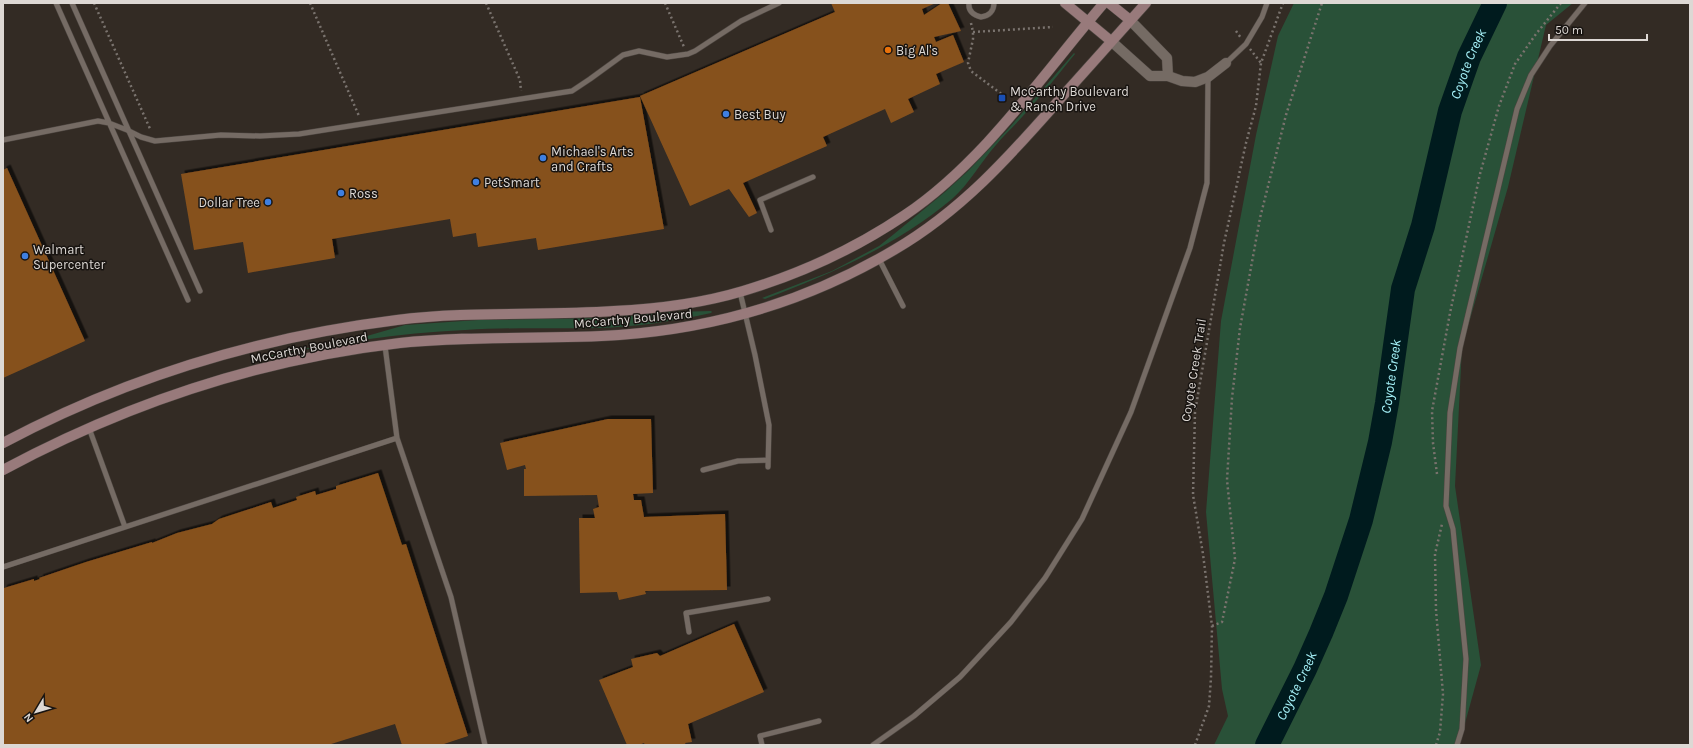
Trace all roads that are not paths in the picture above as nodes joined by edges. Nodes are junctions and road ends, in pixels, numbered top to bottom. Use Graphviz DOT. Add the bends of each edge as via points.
graph roads {
  1 [pos="56,3"];
  2 [pos="72,3"];
  3 [pos="779,3"];
  4 [pos="969,3"];
  5 [pos="994,3"];
  6 [pos="1065,3"];
  7 [pos="1104,3"];
  8 [pos="1109,3"];
  9 [pos="1146,3"];
  10 [pos="1267,3"];
  11 [pos="1585,3"];
  12 [pos="1130,20"];
  13 [pos="1088,22"];
  14 [pos="1111,42"];
  15 [pos="1226,63"];
  16 [pos="1168,76"];
  17 [pos="1208,77"];
  18 [pos="109,123"];
  19 [pos="127,130"];
  20 [pos="3,140"];
  21 [pos="814,177"];
  22 [pos="771,230"];
  23 [pos="879,258"];
  24 [pos="200,291"];
  25 [pos="740,292"];
  26 [pos="188,300"];
  27 [pos="903,306"];
  28 [pos="746,314"];
  29 [pos="385,346"];
  30 [pos="89,428"];
  31 [pos="397,438"];
  32 [pos="3,443"];
  33 [pos="768,460"];
  34 [pos="768,467"];
  35 [pos="3,470"];
  36 [pos="702,470"];
  37 [pos="125,527"];
  38 [pos="3,567"];
  39 [pos="768,599"];
  40 [pos="689,632"];
  41 [pos="819,721"];
  42 [pos="485,745"];
  43 [pos="762,745"];
  44 [pos="874,745"];
  45 [pos="1457,745"];
  1 -- 18 [label="lane"];
  2 -- 19 [label="lane"];
  3 -- 19 [label="lane" via="741,21 688,54 667,56 639,51 623,55 572,91 300,134 221,135 155,141"];
  4 -- 5 [label="lane" via="972,14 976,16 986,16"];
  6 -- 13 [label="main road"];
  7 -- 13 [label="main road, McCarthy Boulevard"];
  8 -- 12 [label="main road"];
  9 -- 12 [label="main road, McCarthy Boulevard"];
  10 -- 15 [label="lane" via="1246,44"];
  11 -- 45 [label="lane" via="1550,46 1531,75 1517,110 1460,348 1450,413 1446,506 1453,529 1466,659 1462,729"];
  12 -- 14 [label="main road, McCarthy Boulevard"];
  12 -- 16 [label="street" via="1167,58"];
  13 -- 14 [label="main road"];
  13 -- 25 [label="main road, McCarthy Boulevard" via="967,164 931,196 882,230 849,248"];
  14 -- 16 [label="street" via="1150,76"];
  14 -- 23 [label="main road, McCarthy Boulevard" via="1038,125 969,196 920,234"];
  15 -- 17 [label="street"];
  16 -- 17 [label="street" via="1195,82"];
  17 -- 44 [label="lane" via="1207,183 1190,248 1131,412 1082,519 1045,578 1011,622 960,677 914,716"];
  18 -- 19 [label="lane"];
  18 -- 20 [label="lane" via="98,121"];
  18 -- 26 [label="lane"];
  19 -- 24 [label="lane"];
  21 -- 22 [label="lane" via="760,200"];
  23 -- 27 [label="lane"];
  23 -- 28 [label="main road, McCarthy Boulevard" via="824,286"];
  25 -- 28 [label="lane"];
  25 -- 32 [label="main road, McCarthy Boulevard" via="658,308 442,316 314,333 192,364 149,378 66,412"];
  28 -- 29 [label="main road, McCarthy Boulevard" via="662,331 618,335 486,338"];
  28 -- 33 [label="lane" via="769,425"];
  29 -- 30 [label="main road, McCarthy Boulevard" via="319,356 241,374 158,401"];
  29 -- 31 [label="lane"];
  30 -- 35 [label="main road, McCarthy Boulevard"];
  30 -- 37 [label="lane"];
  31 -- 37 [label="lane"];
  31 -- 42 [label="lane" via="451,597"];
  33 -- 34 [label="lane"];
  33 -- 36 [label="lane" via="738,461"];
  37 -- 38 [label="lane"];
  39 -- 40 [label="lane" via="686,613"];
  41 -- 43 [label="lane" via="760,736"];
}
